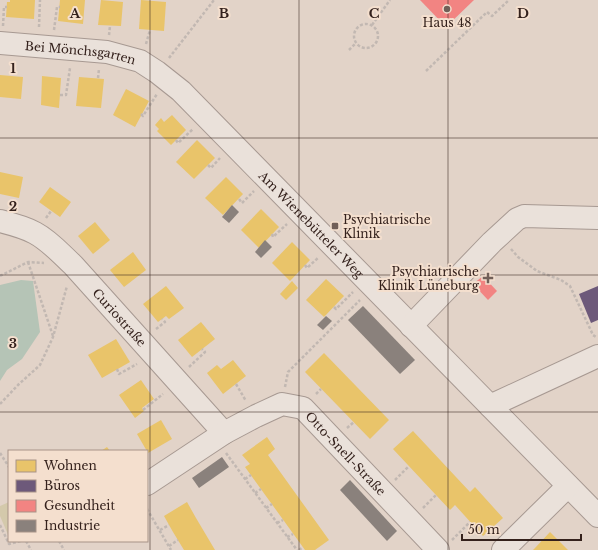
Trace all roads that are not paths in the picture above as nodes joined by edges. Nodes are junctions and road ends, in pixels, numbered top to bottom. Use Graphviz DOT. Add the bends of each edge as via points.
graph roads {
  1 [pos="0,43"];
  2 [pos="162,76"];
  3 [pos="598,218"];
  4 [pos="0,221"];
  5 [pos="411,326"];
  6 [pos="598,356"];
  7 [pos="490,406"];
  8 [pos="220,436"];
  9 [pos="148,483"];
  10 [pos="568,486"];
  11 [pos="596,511"];
  12 [pos="443,547"];
  13 [pos="503,550"];
  1 -- 2 [label="street, Bei Mönchsgarten" via="107,52 140,62"];
  2 -- 5 [label="street, Am Wienebütteler Weg" via="181,91"];
  3 -- 5 [label="street" via="524,216 517,219"];
  4 -- 8 [label="street, Curiostraße" via="36,233 73,265 177,380"];
  5 -- 7 [label="street, Am Wienebütteler Weg"];
  6 -- 7 [label="street"];
  7 -- 10 [label="street, Am Wienebütteler Weg"];
  8 -- 9 [label="street"];
  8 -- 12 [label="street, Otto-Snell-Straße" via="282,404 303,408"];
  10 -- 11 [label="street, Am Wienebütteler Weg"];
  10 -- 13 [label="street"];
}
